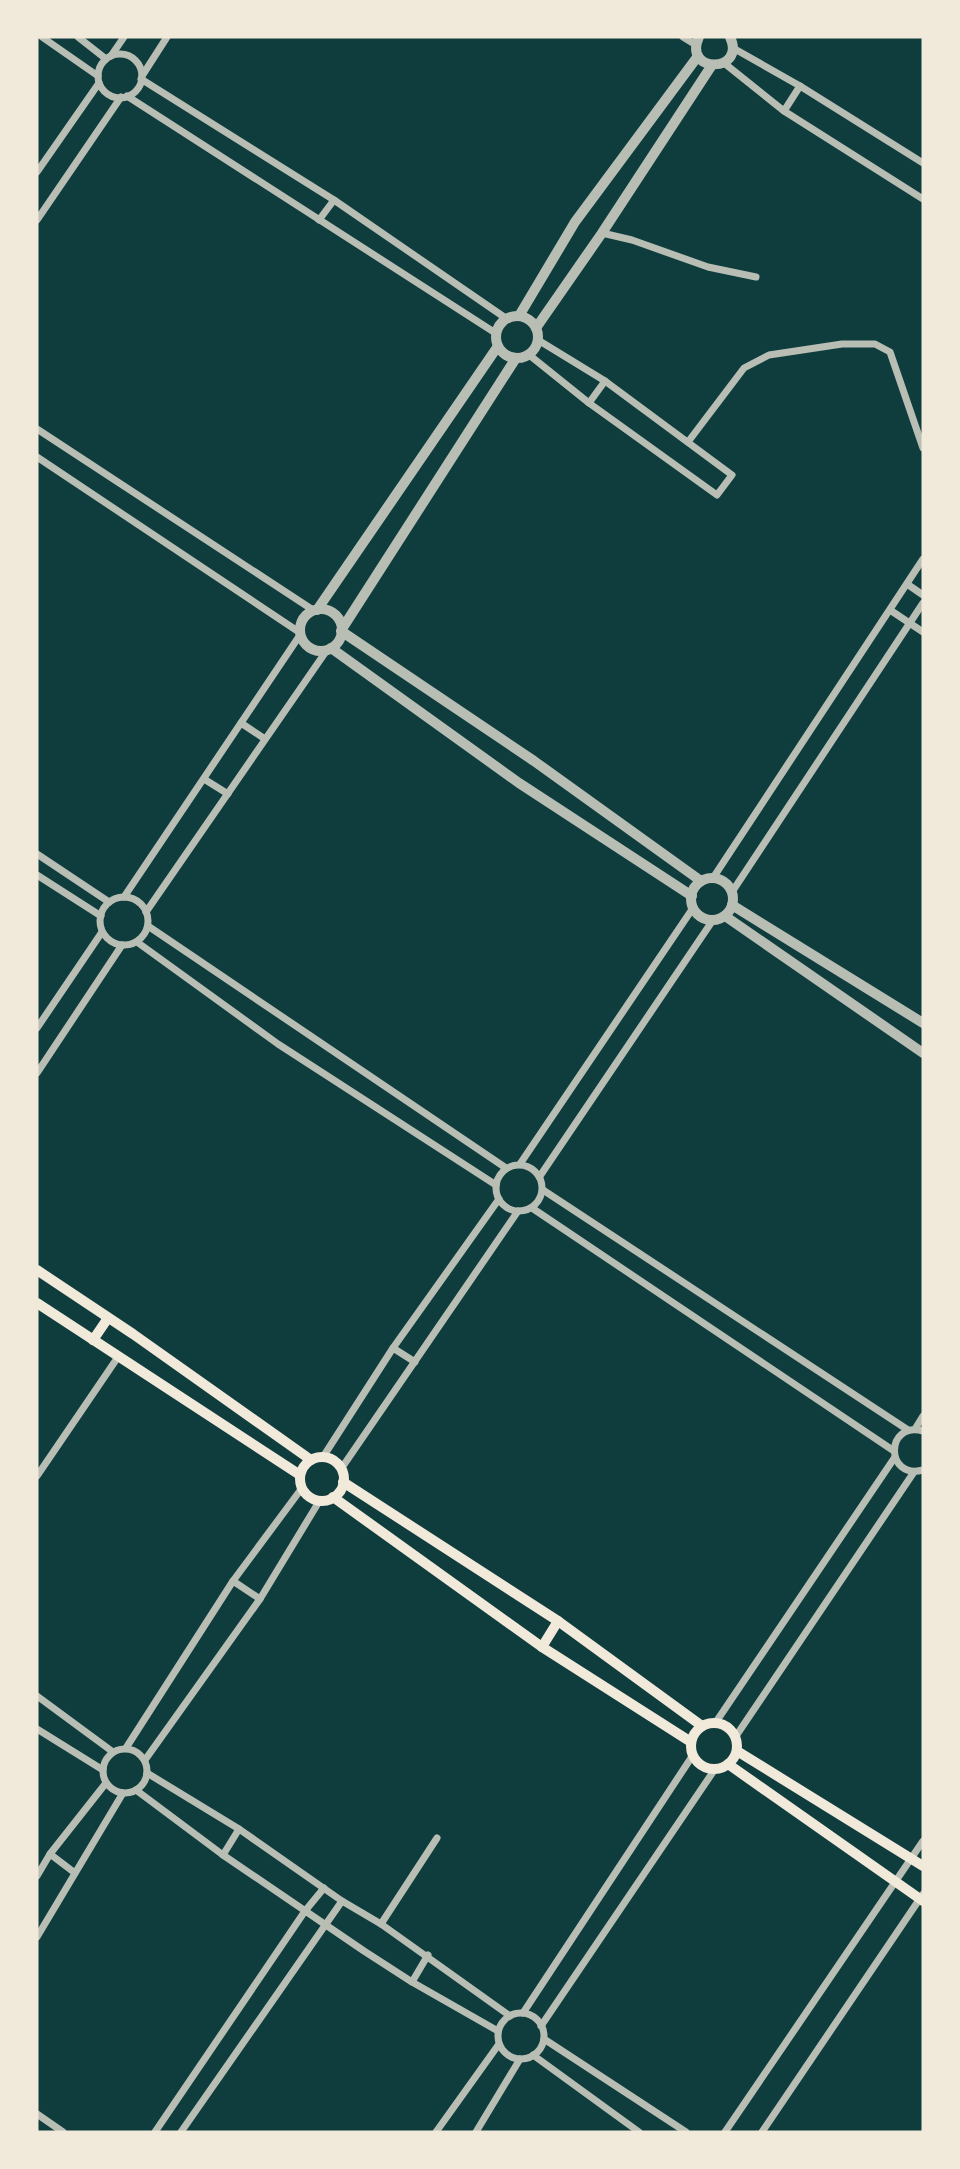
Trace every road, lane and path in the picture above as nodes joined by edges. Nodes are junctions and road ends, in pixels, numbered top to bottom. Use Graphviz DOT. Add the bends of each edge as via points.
graph roads {
  1 [pos="42,37"];
  2 [pos="78,37"];
  3 [pos="124,37"];
  4 [pos="167,37"];
  5 [pos="683,37"];
  6 [pos="730,37"];
  7 [pos="698,46"];
  8 [pos="733,48"];
  9 [pos="108,57"];
  10 [pos="724,63"];
  11 [pos="712,65"];
  12 [pos="142,78"];
  13 [pos="99,79"];
  14 [pos="800,86"];
  15 [pos="124,97"];
  16 [pos="784,111"];
  17 [pos="923,163"];
  18 [pos="37,172"];
  19 [pos="923,199"];
  20 [pos="334,200"];
  21 [pos="37,220"];
  22 [pos="319,220"];
  23 [pos="602,233"];
  24 [pos="756,277"];
  25 [pos="519,316"];
  26 [pos="507,319"];
  27 [pos="536,328"];
  28 [pos="497,334"];
  29 [pos="538,340"];
  30 [pos="498,346"];
  31 [pos="528,354"];
  32 [pos="516,358"];
  33 [pos="605,381"];
  34 [pos="589,403"];
  35 [pos="37,429"];
  36 [pos="688,442"];
  37 [pos="923,447"];
  38 [pos="37,457"];
  39 [pos="923,559"];
  40 [pos="907,584"];
  41 [pos="923,594"];
  42 [pos="923,603"];
  43 [pos="315,610"];
  44 [pos="890,610"];
  45 [pos="910,623"];
  46 [pos="342,630"];
  47 [pos="923,632"];
  48 [pos="300,634"];
  49 [pos="329,649"];
  50 [pos="241,723"];
  51 [pos="265,739"];
  52 [pos="204,779"];
  53 [pos="228,794"];
  54 [pos="37,854"];
  55 [pos="37,875"];
  56 [pos="713,878"];
  57 [pos="701,881"];
  58 [pos="732,892"];
  59 [pos="692,896"];
  60 [pos="124,897"];
  61 [pos="109,902"];
  62 [pos="732,905"];
  63 [pos="693,908"];
  64 [pos="146,912"];
  65 [pos="100,916"];
  66 [pos="725,916"];
  67 [pos="713,920"];
  68 [pos="148,926"];
  69 [pos="102,932"];
  70 [pos="136,942"];
  71 [pos="122,946"];
  72 [pos="923,1023"];
  73 [pos="37,1028"];
  74 [pos="923,1054"];
  75 [pos="37,1073"];
  76 [pos="520,1164"];
  77 [pos="506,1168"];
  78 [pos="540,1176"];
  79 [pos="496,1185"];
  80 [pos="543,1190"];
  81 [pos="499,1199"];
  82 [pos="532,1208"];
  83 [pos="518,1211"];
  84 [pos="37,1270"];
  85 [pos="37,1303"];
  86 [pos="108,1318"];
  87 [pos="93,1340"];
  88 [pos="393,1348"];
  89 [pos="118,1357"];
  90 [pos="415,1362"];
  91 [pos="923,1416"];
  92 [pos="915,1430"];
  93 [pos="895,1454"];
  94 [pos="323,1457"];
  95 [pos="310,1460"];
  96 [pos="341,1469"];
  97 [pos="920,1471"];
  98 [pos="300,1475"];
  99 [pos="37,1476"];
  100 [pos="343,1482"];
  101 [pos="302,1488"];
  102 [pos="333,1497"];
  103 [pos="320,1500"];
  104 [pos="233,1581"];
  105 [pos="260,1599"];
  106 [pos="558,1621"];
  107 [pos="542,1647"];
  108 [pos="37,1696"];
  109 [pos="716,1722"];
  110 [pos="702,1726"];
  111 [pos="37,1729"];
  112 [pos="736,1736"];
  113 [pos="691,1742"];
  114 [pos="127,1748"];
  115 [pos="737,1751"];
  116 [pos="113,1752"];
  117 [pos="693,1755"];
  118 [pos="145,1760"];
  119 [pos="729,1764"];
  120 [pos="715,1769"];
  121 [pos="103,1770"];
  122 [pos="147,1773"];
  123 [pos="106,1783"];
  124 [pos="136,1790"];
  125 [pos="123,1793"];
  126 [pos="239,1829"];
  127 [pos="437,1838"];
  128 [pos="923,1841"];
  129 [pos="50,1854"];
  130 [pos="223,1855"];
  131 [pos="911,1858"];
  132 [pos="923,1866"];
  133 [pos="75,1873"];
  134 [pos="37,1876"];
  135 [pos="895,1882"];
  136 [pos="324,1888"];
  137 [pos="922,1898"];
  138 [pos="342,1901"];
  139 [pos="305,1911"];
  140 [pos="326,1923"];
  141 [pos="381,1924"];
  142 [pos="37,1934"];
  143 [pos="428,1955"];
  144 [pos="412,1982"];
  145 [pos="523,2013"];
  146 [pos="510,2016"];
  147 [pos="541,2025"];
  148 [pos="498,2031"];
  149 [pos="544,2039"];
  150 [pos="499,2045"];
  151 [pos="533,2055"];
  152 [pos="520,2059"];
  153 [pos="37,2114"];
  154 [pos="63,2132"];
  155 [pos="155,2132"];
  156 [pos="181,2132"];
  157 [pos="436,2132"];
  158 [pos="476,2132"];
  159 [pos="639,2132"];
  160 [pos="686,2132"];
  161 [pos="725,2132"];
  162 [pos="762,2132"];
  1 -- 13 [label="street"];
  2 -- 9 [label="street"];
  3 -- 9 [label="street"];
  4 -- 12 [label="street"];
  5 -- 7 [label="street"];
  6 -- 8 [label="street"];
  7 -- 11 [label="street" via="702,61"];
  7 -- 25 [label="street" via="575,222"];
  8 -- 10 [label="street"];
  8 -- 14 [label="street"];
  9 -- 12 [label="street" via="132,58"];
  9 -- 13 [label="street" via="99,69"];
  10 -- 11 [label="street"];
  10 -- 16 [label="street"];
  11 -- 23 [label="street"];
  12 -- 15 [label="street" via="136,90"];
  12 -- 20 [label="street"];
  13 -- 15 [label="street" via="108,94"];
  13 -- 18 [label="street"];
  14 -- 16 [label="street"];
  14 -- 17 [label="street"];
  15 -- 21 [label="street"];
  15 -- 22 [label="street"];
  16 -- 19 [label="street"];
  20 -- 22 [label="street"];
  20 -- 26 [label="street"];
  22 -- 28 [label="street"];
  23 -- 24 [label="street" via="708,267"];
  23 -- 27 [label="street"];
  25 -- 26 [label="street"];
  25 -- 27 [label="street"];
  26 -- 28 [label="street"];
  27 -- 29 [label="street"];
  28 -- 30 [label="street"];
  29 -- 31 [label="street"];
  29 -- 33 [label="street"];
  30 -- 32 [label="street"];
  30 -- 43 [label="street"];
  31 -- 32 [label="street"];
  31 -- 34 [label="street"];
  32 -- 46 [label="street"];
  33 -- 34 [label="street"];
  33 -- 36 [label="street"];
  34 -- 36 [label="street" via="717,495 732,475"];
  35 -- 43 [label="street"];
  36 -- 37 [label="street" via="744,368 769,355 875,344 890,352"];
  38 -- 48 [label="street"];
  39 -- 40 [label="street"];
  40 -- 41 [label="street"];
  40 -- 44 [label="street"];
  42 -- 45 [label="street"];
  43 -- 46 [label="street" via="334,614"];
  43 -- 48 [label="street" via="306,614"];
  44 -- 45 [label="street"];
  44 -- 56 [label="street"];
  45 -- 47 [label="street"];
  45 -- 58 [label="street"];
  46 -- 49 [label="street"];
  46 -- 57 [label="street"];
  48 -- 49 [label="street" via="310,649"];
  48 -- 50 [label="street"];
  49 -- 51 [label="street"];
  49 -- 59 [label="street" via="519,783"];
  50 -- 51 [label="street"];
  50 -- 52 [label="street"];
  51 -- 53 [label="street"];
  52 -- 53 [label="street"];
  52 -- 60 [label="street"];
  53 -- 64 [label="street"];
  54 -- 61 [label="street"];
  55 -- 65 [label="street"];
  56 -- 57 [label="street"];
  56 -- 58 [label="street"];
  57 -- 59 [label="street"];
  58 -- 62 [label="street"];
  59 -- 63 [label="street"];
  60 -- 61 [label="street"];
  60 -- 64 [label="street" via="137,901"];
  61 -- 65 [label="street"];
  62 -- 66 [label="street"];
  62 -- 72 [label="street"];
  63 -- 67 [label="street" via="701,917"];
  63 -- 76 [label="street"];
  64 -- 68 [label="street"];
  65 -- 69 [label="street"];
  66 -- 67 [label="street"];
  66 -- 74 [label="street"];
  67 -- 78 [label="street"];
  68 -- 70 [label="street"];
  68 -- 77 [label="street"];
  69 -- 71 [label="street"];
  69 -- 73 [label="street"];
  70 -- 71 [label="street"];
  70 -- 79 [label="street" via="278,1044"];
  71 -- 75 [label="street"];
  76 -- 77 [label="street"];
  76 -- 78 [label="street"];
  77 -- 79 [label="street"];
  78 -- 80 [label="street"];
  79 -- 81 [label="street"];
  80 -- 82 [label="street"];
  80 -- 92 [label="street"];
  81 -- 83 [label="street"];
  81 -- 88 [label="street"];
  82 -- 83 [label="street"];
  82 -- 93 [label="street"];
  83 -- 90 [label="street"];
  84 -- 86 [label="main road"];
  85 -- 87 [label="main road"];
  86 -- 87 [label="main road"];
  86 -- 95 [label="main road"];
  87 -- 89 [label="main road"];
  88 -- 90 [label="street"];
  88 -- 94 [label="street"];
  89 -- 98 [label="main road"];
  89 -- 99 [label="street"];
  90 -- 96 [label="street"];
  91 -- 92 [label="street"];
  92 -- 93 [label="street" via="898,1438"];
  93 -- 97 [label="street" via="902,1467"];
  93 -- 109 [label="street"];
  94 -- 95 [label="main road"];
  94 -- 96 [label="main road"];
  95 -- 98 [label="main road"];
  96 -- 100 [label="main road"];
  97 -- 112 [label="street"];
  98 -- 101 [label="main road"];
  100 -- 102 [label="main road"];
  100 -- 106 [label="main road"];
  101 -- 103 [label="main road"];
  101 -- 104 [label="street"];
  102 -- 103 [label="main road"];
  102 -- 107 [label="main road"];
  103 -- 105 [label="street"];
  104 -- 105 [label="street"];
  104 -- 114 [label="street"];
  105 -- 118 [label="street"];
  106 -- 107 [label="main road"];
  106 -- 110 [label="main road"];
  107 -- 113 [label="main road"];
  108 -- 116 [label="street"];
  109 -- 110 [label="main road"];
  109 -- 112 [label="main road"];
  110 -- 113 [label="main road"];
  111 -- 121 [label="street"];
  112 -- 115 [label="main road"];
  113 -- 117 [label="main road"];
  114 -- 116 [label="street"];
  114 -- 118 [label="street"];
  115 -- 119 [label="main road"];
  115 -- 131 [label="main road"];
  116 -- 121 [label="street"];
  117 -- 120 [label="main road" via="701,1765"];
  117 -- 145 [label="street"];
  118 -- 122 [label="street"];
  119 -- 120 [label="main road"];
  119 -- 135 [label="main road"];
  120 -- 147 [label="street"];
  121 -- 123 [label="street"];
  122 -- 124 [label="street"];
  122 -- 126 [label="street"];
  123 -- 125 [label="street"];
  123 -- 129 [label="street"];
  124 -- 125 [label="street"];
  124 -- 130 [label="street"];
  125 -- 133 [label="street"];
  126 -- 130 [label="street"];
  126 -- 136 [label="street"];
  127 -- 141 [label="street"];
  128 -- 131 [label="street"];
  129 -- 133 [label="street"];
  129 -- 134 [label="street"];
  130 -- 139 [label="street"];
  131 -- 132 [label="main road"];
  131 -- 135 [label="street"];
  133 -- 142 [label="street"];
  135 -- 137 [label="main road"];
  135 -- 161 [label="street"];
  136 -- 138 [label="street"];
  136 -- 139 [label="street"];
  137 -- 162 [label="street"];
  138 -- 140 [label="street"];
  138 -- 141 [label="street"];
  139 -- 140 [label="street"];
  139 -- 155 [label="street"];
  140 -- 144 [label="street"];
  140 -- 156 [label="street"];
  141 -- 143 [label="street"];
  143 -- 144 [label="street"];
  143 -- 146 [label="street"];
  144 -- 148 [label="street"];
  145 -- 146 [label="street"];
  145 -- 147 [label="street"];
  146 -- 148 [label="street"];
  147 -- 149 [label="street"];
  148 -- 150 [label="street"];
  149 -- 151 [label="street"];
  149 -- 160 [label="street"];
  150 -- 152 [label="street"];
  150 -- 157 [label="street"];
  151 -- 152 [label="street"];
  151 -- 159 [label="street"];
  152 -- 158 [label="street"];
  153 -- 154 [label="street"];
}
